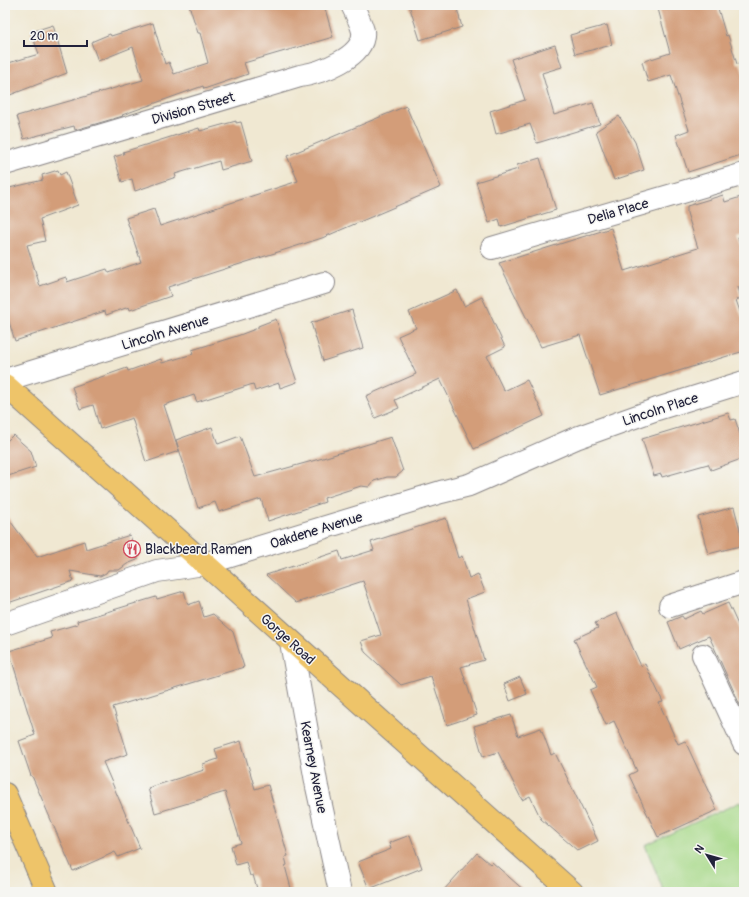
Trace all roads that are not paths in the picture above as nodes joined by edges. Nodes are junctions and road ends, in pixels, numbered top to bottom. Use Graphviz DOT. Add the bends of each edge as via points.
graph roads {
  1 [pos="352,5"];
  2 [pos="5,164"];
  3 [pos="744,174"];
  4 [pos="492,248"];
  5 [pos="324,284"];
  6 [pos="5,380"];
  7 [pos="744,382"];
  8 [pos="5,385"];
  9 [pos="576,438"];
  10 [pos="204,564"];
  11 [pos="744,582"];
  12 [pos="670,606"];
  13 [pos="5,624"];
  14 [pos="291,642"];
  15 [pos="703,656"];
  16 [pos="744,744"];
  17 [pos="5,794"];
  18 [pos="47,892"];
  19 [pos="340,892"];
  20 [pos="572,892"];
  1 -- 2 [label="street, Division Street" via="363,31 362,40 350,56 319,73 300,76"];
  3 -- 4 [label="street, Delia Place"];
  5 -- 6 [label="street, Lincoln Avenue"];
  7 -- 9 [label="street, Lincoln Place"];
  8 -- 10 [label="main road, Gorge Road"];
  9 -- 10 [label="street, Oakdene Avenue" via="469,485"];
  10 -- 13 [label="street, Oakdene Avenue" via="157,571"];
  10 -- 14 [label="main road, Gorge Road"];
  11 -- 12 [label="street"];
  14 -- 19 [label="street, Kearney Avenue" via="317,787"];
  14 -- 20 [label="main road, Gorge Road"];
  15 -- 16 [label="street"];
  17 -- 18 [label="main road"];
}
